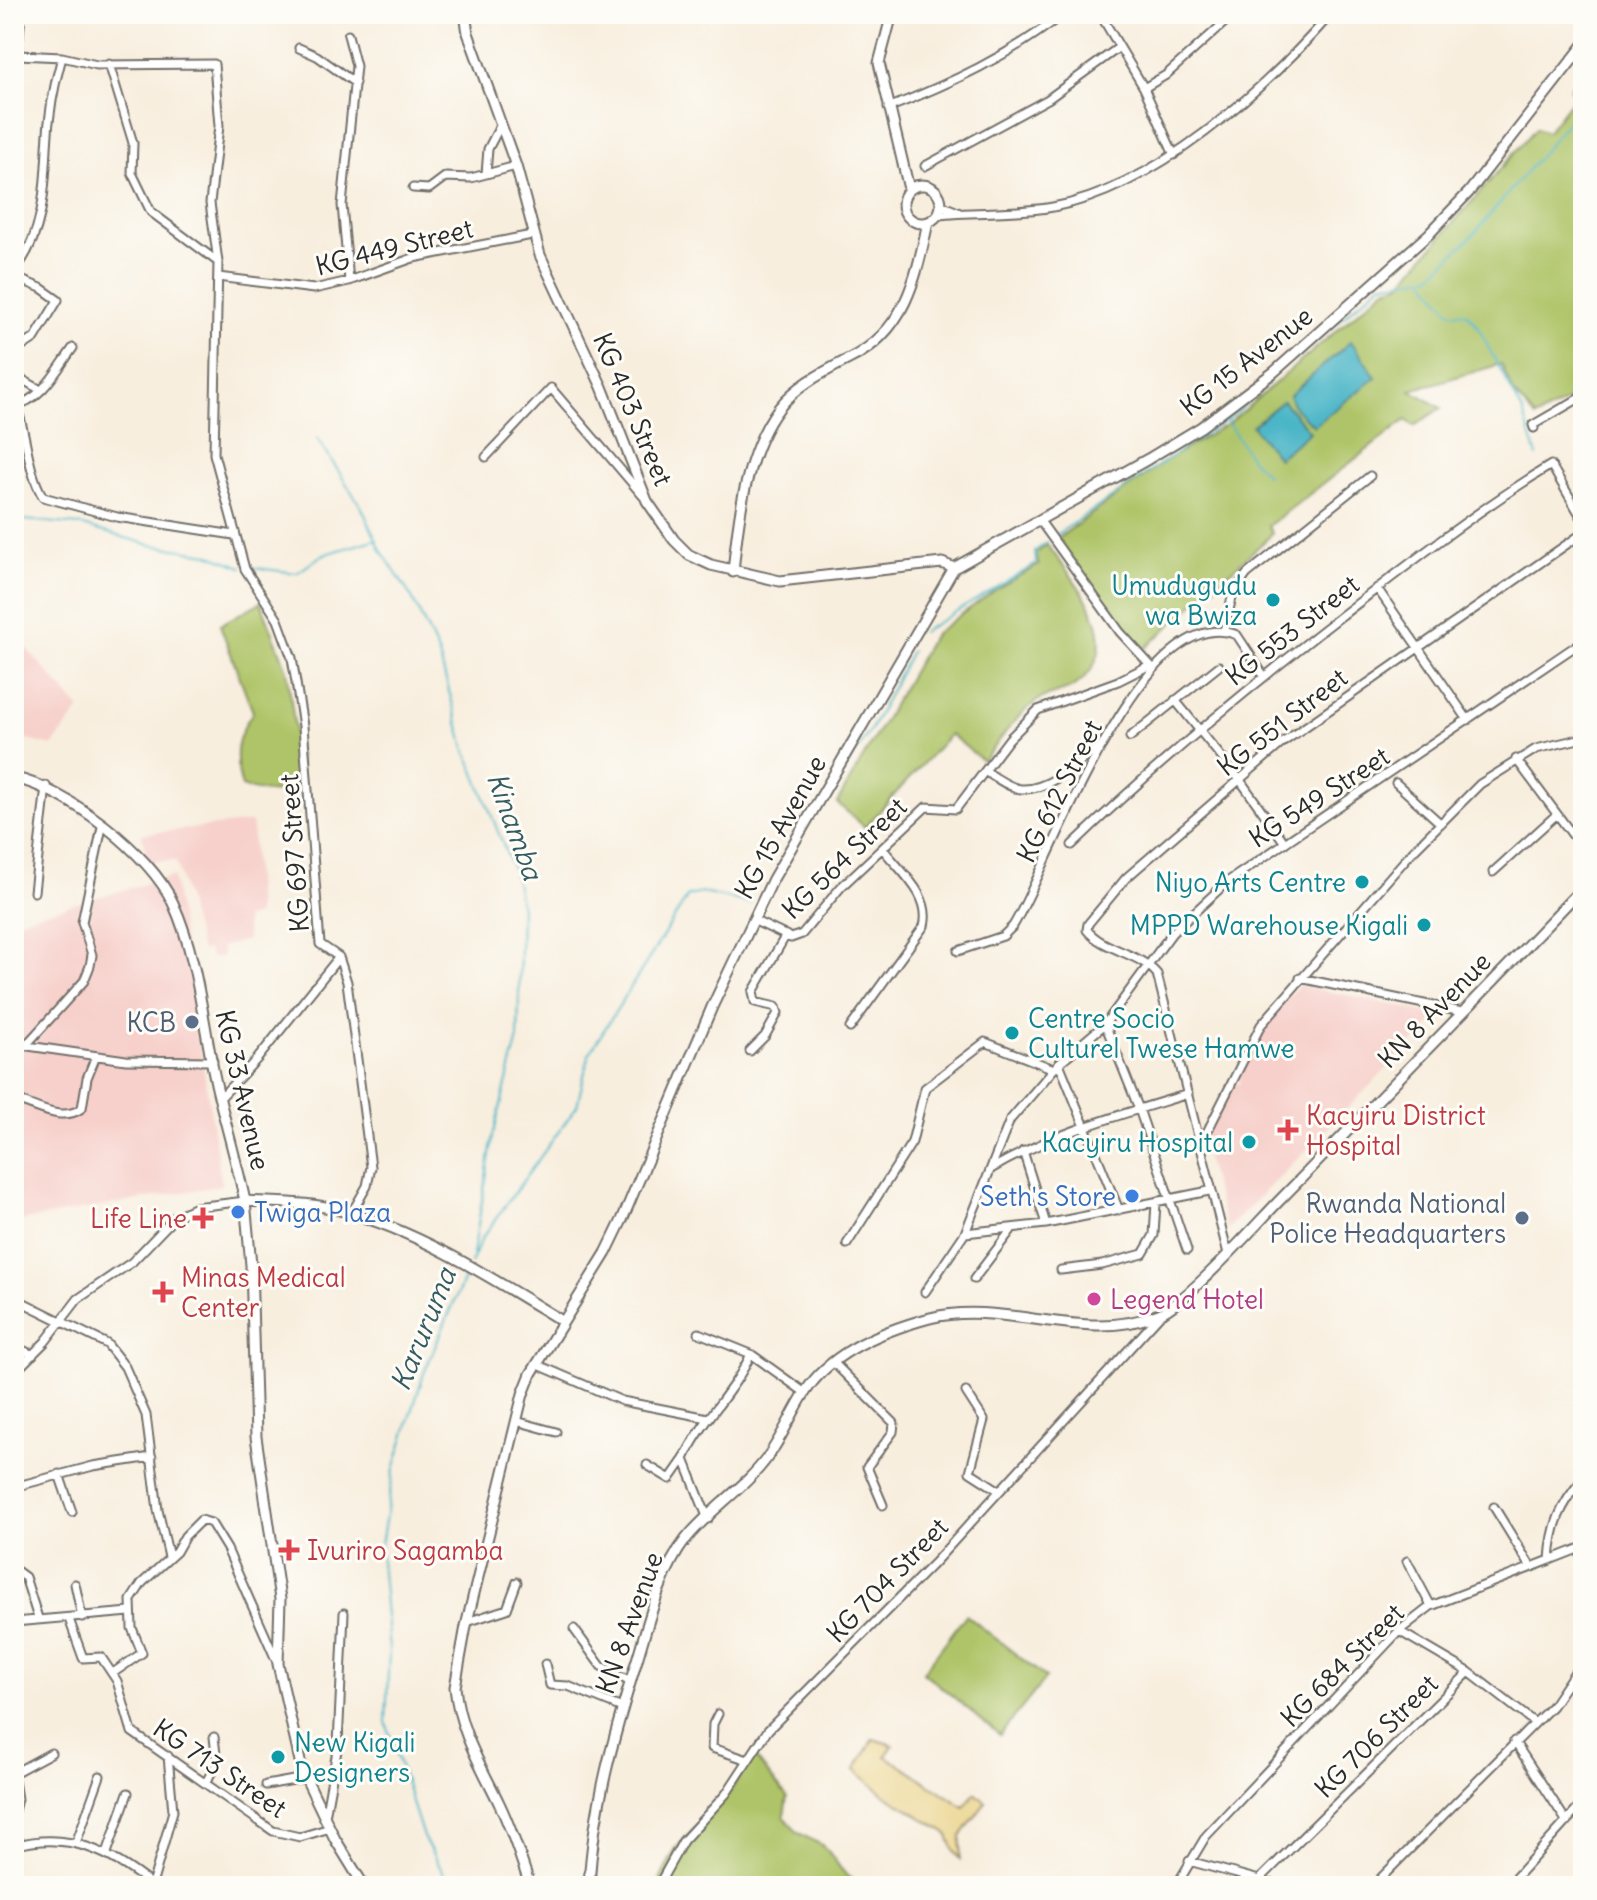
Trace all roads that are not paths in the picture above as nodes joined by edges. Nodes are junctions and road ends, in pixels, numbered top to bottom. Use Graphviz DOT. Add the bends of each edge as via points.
graph roads {
  1 [pos="465,14"];
  2 [pos="892,14"];
  3 [pos="1063,14"];
  4 [pos="1100,14"];
  5 [pos="1234,14"];
  6 [pos="1331,14"];
  7 [pos="18,15"];
  8 [pos="348,35"];
  9 [pos="1583,46"];
  10 [pos="299,48"];
  11 [pos="1118,48"];
  12 [pos="18,55"];
  13 [pos="62,57"];
  14 [pos="109,64"];
  15 [pos="355,83"];
  16 [pos="1144,88"];
  17 [pos="14,92"];
  18 [pos="888,108"];
  19 [pos="500,126"];
  20 [pos="1174,155"];
  21 [pos="516,166"];
  22 [pos="925,166"];
  23 [pos="486,174"];
  24 [pos="914,187"];
  25 [pos="413,188"];
  26 [pos="939,210"];
  27 [pos="923,222"];
  28 [pos="532,235"];
  29 [pos="218,262"];
  30 [pos="14,271"];
  31 [pos="14,277"];
  32 [pos="218,277"];
  33 [pos="349,281"];
  34 [pos="73,348"];
  35 [pos="14,352"];
  36 [pos="14,375"];
  37 [pos="41,390"];
  38 [pos="1583,396"];
  39 [pos="15,405"];
  40 [pos="1534,428"];
  41 [pos="486,457"];
  42 [pos="1370,476"];
  43 [pos="647,501"];
  44 [pos="1583,520"];
  45 [pos="1040,521"];
  46 [pos="1583,533"];
  47 [pos="234,535"];
  48 [pos="954,568"];
  49 [pos="733,572"];
  50 [pos="1377,588"];
  51 [pos="1224,631"];
  52 [pos="1583,641"];
  53 [pos="1417,646"];
  54 [pos="1219,666"];
  55 [pos="1152,667"];
  56 [pos="1264,676"];
  57 [pos="1175,700"];
  58 [pos="1468,720"];
  59 [pos="1198,729"];
  60 [pos="1130,737"];
  61 [pos="1583,738"];
  62 [pos="1100,746"];
  63 [pos="1516,759"];
  64 [pos="986,772"];
  65 [pos="14,778"];
  66 [pos="1240,780"];
  67 [pos="1396,783"];
  68 [pos="46,786"];
  69 [pos="1556,815"];
  70 [pos="1440,823"];
  71 [pos="102,827"];
  72 [pos="1285,843"];
  73 [pos="1072,845"];
  74 [pos="883,849"];
  75 [pos="1583,849"];
  76 [pos="1493,872"];
  77 [pos="1583,887"];
  78 [pos="34,892"];
  79 [pos="753,920"];
  80 [pos="786,935"];
  81 [pos="958,951"];
  82 [pos="339,957"];
  83 [pos="1147,964"];
  84 [pos="1300,978"];
  85 [pos="1462,1012"];
  86 [pos="1105,1024"];
  87 [pos="850,1028"];
  88 [pos="14,1044"];
  89 [pos="27,1044"];
  90 [pos="750,1051"];
  91 [pos="96,1056"];
  92 [pos="213,1061"];
  93 [pos="1057,1066"];
  94 [pos="1188,1094"];
  95 [pos="220,1098"];
  96 [pos="14,1100"];
  97 [pos="1139,1109"];
  98 [pos="1083,1126"];
  99 [pos="1200,1146"];
  100 [pos="1023,1151"];
  101 [pos="991,1169"];
  102 [pos="1209,1191"];
  103 [pos="1171,1199"];
  104 [pos="245,1201"];
  105 [pos="1156,1203"];
  106 [pos="1119,1210"];
  107 [pos="351,1214"];
  108 [pos="1046,1224"];
  109 [pos="1012,1229"];
  110 [pos="965,1233"];
  111 [pos="847,1244"];
  112 [pos="1187,1250"];
  113 [pos="1228,1254"];
  114 [pos="1061,1270"];
  115 [pos="974,1279"];
  116 [pos="925,1292"];
  117 [pos="14,1298"];
  118 [pos="1162,1313"];
  119 [pos="63,1320"];
  120 [pos="562,1321"];
  121 [pos="699,1333"];
  122 [pos="14,1346"];
  123 [pos="751,1354"];
  124 [pos="33,1355"];
  125 [pos="833,1362"];
  126 [pos="536,1364"];
  127 [pos="14,1373"];
  128 [pos="804,1392"];
  129 [pos="966,1392"];
  130 [pos="708,1418"];
  131 [pos="516,1421"];
  132 [pos="556,1432"];
  133 [pos="152,1457"];
  134 [pos="684,1459"];
  135 [pos="647,1465"];
  136 [pos="59,1474"];
  137 [pos="1583,1479"];
  138 [pos="14,1487"];
  139 [pos="998,1490"];
  140 [pos="883,1505"];
  141 [pos="1494,1507"];
  142 [pos="72,1512"];
  143 [pos="708,1519"];
  144 [pos="1583,1547"];
  145 [pos="169,1557"];
  146 [pos="1550,1560"];
  147 [pos="1407,1561"];
  148 [pos="1531,1567"];
  149 [pos="14,1569"];
  150 [pos="517,1582"];
  151 [pos="75,1584"];
  152 [pos="1431,1606"];
  153 [pos="130,1612"];
  154 [pos="344,1613"];
  155 [pos="82,1617"];
  156 [pos="38,1618"];
  157 [pos="69,1619"];
  158 [pos="14,1622"];
  159 [pos="467,1622"];
  160 [pos="574,1629"];
  161 [pos="1399,1631"];
  162 [pos="1583,1660"];
  163 [pos="278,1664"];
  164 [pos="545,1664"];
  165 [pos="1469,1672"];
  166 [pos="113,1673"];
  167 [pos="630,1682"];
  168 [pos="622,1708"];
  169 [pos="718,1714"];
  170 [pos="1535,1723"];
  171 [pos="214,1737"];
  172 [pos="1514,1741"];
  173 [pos="51,1753"];
  174 [pos="168,1756"];
  175 [pos="748,1760"];
  176 [pos="14,1773"];
  177 [pos="100,1776"];
  178 [pos="305,1778"];
  179 [pos="14,1780"];
  180 [pos="206,1782"];
  181 [pos="266,1785"];
  182 [pos="128,1793"];
  183 [pos="1583,1803"];
  184 [pos="14,1811"];
  185 [pos="1580,1811"];
  186 [pos="325,1817"];
  187 [pos="1567,1822"];
  188 [pos="330,1828"];
  189 [pos="76,1843"];
  190 [pos="14,1846"];
  191 [pos="107,1853"];
  192 [pos="1189,1861"];
  193 [pos="1254,1883"];
  194 [pos="590,1884"];
  195 [pos="152,1886"];
  196 [pos="364,1886"];
  197 [pos="530,1886"];
  198 [pos="658,1886"];
  199 [pos="1176,1886"];
  200 [pos="1281,1886"];
  201 [pos="1373,1886"];
  202 [pos="1508,1886"];
  1 -- 19 [label="main road, KG 403 Street"];
  2 -- 18 [label="main road" via="879,63"];
  3 -- 18 [label="street" via="986,66"];
  4 -- 11 [label="street"];
  5 -- 16 [label="street"];
  6 -- 20 [label="street" via="1246,100"];
  7 -- 12 [label="street"];
  8 -- 15 [label="street" via="356,59"];
  9 -- 45 [label="main road, KG 15 Avenue" via="1449,213 1274,372 1201,427"];
  10 -- 15 [label="street"];
  11 -- 16 [label="street"];
  11 -- 22 [label="street" via="1048,99"];
  12 -- 13 [label="street"];
  12 -- 17 [label="street"];
  13 -- 14 [label="street"];
  13 -- 30 [label="street" via="43,206"];
  14 -- 29 [label="street" via="133,143 131,166 151,212"];
  14 -- 29 [label="street" via="214,64 219,126 210,203"];
  15 -- 33 [label="street" via="343,163"];
  16 -- 20 [label="street"];
  18 -- 24 [label="main road"];
  19 -- 21 [label="main road, KG 403 Street"];
  19 -- 23 [label="street" via="488,149"];
  20 -- 26 [label="street" via="1057,207 993,214"];
  21 -- 23 [label="street"];
  21 -- 28 [label="main road, KG 403 Street"];
  23 -- 25 [label="street" via="445,177 429,189"];
  24 -- 26 [label="main road" via="933,188"];
  24 -- 27 [label="main road" via="903,207 907,216"];
  26 -- 27 [label="main road"];
  27 -- 49 [label="main road" via="925,240 911,291 884,335 802,386 771,420 748,484"];
  28 -- 33 [label="street, KG 449 Street" via="413,258"];
  28 -- 43 [label="main road, KG 403 Street"];
  29 -- 32 [label="street"];
  31 -- 35 [label="street" via="58,300 35,338"];
  32 -- 33 [label="street, KG 449 Street" via="304,289"];
  32 -- 47 [label="street" via="214,454"];
  34 -- 37 [label="street"];
  36 -- 37 [label="street"];
  37 -- 39 [label="street"];
  38 -- 40 [label="street"];
  39 -- 47 [label="street" via="43,497 117,517"];
  41 -- 43 [label="street" via="551,388"];
  42 -- 51 [label="street" via="1247,574 1233,593"];
  43 -- 49 [label="main road, KG 403 Street" via="689,555"];
  44 -- 50 [label="street, KG 553 Street" via="1551,465 1469,517"];
  45 -- 48 [label="main road, KG 15 Avenue"];
  45 -- 55 [label="street" via="1120,632"];
  46 -- 53 [label="street, KG 551 Street"];
  47 -- 82 [label="street, KG 697 Street" via="249,580 278,620 292,658 311,803 320,944"];
  48 -- 49 [label="main road, KG 403 Street" via="942,563 792,582"];
  48 -- 79 [label="main road, KG 15 Avenue"];
  50 -- 53 [label="street"];
  50 -- 56 [label="street, KG 553 Street"];
  51 -- 55 [label="street, KG 612 Street" via="1181,644"];
  51 -- 56 [label="street" via="1237,635"];
  52 -- 58 [label="street, KG 549 Street"];
  53 -- 58 [label="street"];
  53 -- 66 [label="street, KG 551 Street" via="1317,716"];
  54 -- 57 [label="street"];
  55 -- 62 [label="street, KG 612 Street"];
  55 -- 64 [label="street, KG 564 Street" via="1038,710"];
  56 -- 59 [label="street, KG 553 Street"];
  57 -- 59 [label="street"];
  57 -- 60 [label="street"];
  58 -- 72 [label="street, KG 549 Street"];
  59 -- 66 [label="street"];
  59 -- 73 [label="street, KG 553 Street"];
  61 -- 63 [label="street"];
  62 -- 64 [label="street" via="1064,773 1033,787 1015,787"];
  62 -- 81 [label="street, KG 612 Street" via="1013,926 1003,936"];
  63 -- 69 [label="street"];
  63 -- 70 [label="street" via="1480,784"];
  64 -- 74 [label="street, KG 564 Street" via="956,809 926,807"];
  65 -- 68 [label="main road, KG 33 Avenue"];
  66 -- 72 [label="street"];
  66 -- 83 [label="street, KG 551 Street" via="1126,878 1088,924 1094,937"];
  67 -- 70 [label="street"];
  68 -- 71 [label="main road, KG 33 Avenue"];
  68 -- 78 [label="street"];
  69 -- 75 [label="street"];
  69 -- 76 [label="street"];
  70 -- 84 [label="street"];
  71 -- 89 [label="street" via="82,922 90,966 76,991"];
  71 -- 92 [label="main road, KG 33 Avenue" via="146,864 174,905"];
  72 -- 83 [label="street, KG 549 Street" via="1203,902"];
  74 -- 80 [label="street, KG 564 Street" via="841,887 802,934"];
  74 -- 87 [label="street" via="926,904 927,915"];
  77 -- 85 [label="main road, KN 8 Avenue"];
  79 -- 80 [label="street, KG 564 Street"];
  79 -- 120 [label="main road, KG 15 Avenue" via="622,1220"];
  80 -- 90 [label="street" via="753,992 755,1002 776,1007 778,1013"];
  82 -- 95 [label="street"];
  82 -- 107 [label="street, KG 697 Street" via="347,982 371,1167"];
  83 -- 86 [label="street, KG 549 Street"];
  83 -- 94 [label="street" via="1161,986"];
  84 -- 85 [label="street"];
  84 -- 99 [label="street" via="1248,1046"];
  85 -- 113 [label="main road, KN 8 Avenue"];
  86 -- 93 [label="street, KG 549 Street"];
  86 -- 97 [label="street"];
  88 -- 89 [label="street"];
  89 -- 91 [label="street"];
  91 -- 92 [label="street"];
  91 -- 96 [label="street" via="78,1112 48,1113"];
  92 -- 95 [label="main road, KG 33 Avenue"];
  93 -- 98 [label="street"];
  93 -- 101 [label="street, KG 549 Street" via="1010,1120"];
  93 -- 111 [label="street" via="985,1042 930,1083 922,1094 912,1142"];
  94 -- 97 [label="street"];
  94 -- 99 [label="street"];
  95 -- 104 [label="main road, KG 33 Avenue"];
  97 -- 98 [label="street"];
  97 -- 103 [label="street"];
  98 -- 100 [label="street"];
  98 -- 106 [label="street"];
  99 -- 102 [label="street"];
  100 -- 101 [label="street"];
  100 -- 108 [label="street"];
  101 -- 110 [label="street, KG 549 Street"];
  102 -- 103 [label="street"];
  102 -- 113 [label="street"];
  103 -- 105 [label="street"];
  103 -- 112 [label="street"];
  104 -- 107 [label="main road, KG 33 Avenue"];
  104 -- 119 [label="street" via="196,1207 176,1216 132,1262 78,1299"];
  104 -- 163 [label="main road" via="256,1437 280,1599"];
  105 -- 106 [label="street"];
  105 -- 114 [label="street" via="1154,1235 1143,1254"];
  106 -- 108 [label="street"];
  107 -- 120 [label="main road, KG 33 Avenue" via="441,1251"];
  108 -- 109 [label="street"];
  109 -- 110 [label="street"];
  109 -- 115 [label="street"];
  110 -- 116 [label="street, KG 549 Street"];
  113 -- 118 [label="main road, KN 8 Avenue"];
  117 -- 119 [label="street"];
  118 -- 125 [label="main road, KN 8 Avenue" via="1103,1325 963,1314 935,1317 880,1336"];
  118 -- 139 [label="street, KG 704 Street"];
  119 -- 124 [label="street"];
  119 -- 133 [label="street" via="117,1355 142,1405"];
  120 -- 126 [label="main road, KG 15 Avenue"];
  121 -- 123 [label="street"];
  122 -- 124 [label="street"];
  123 -- 128 [label="street"];
  123 -- 130 [label="street" via="740,1378"];
  124 -- 127 [label="street"];
  125 -- 128 [label="main road, KN 8 Avenue"];
  125 -- 140 [label="street" via="894,1423 867,1467"];
  126 -- 130 [label="street" via="622,1401"];
  126 -- 131 [label="main road, KG 15 Avenue"];
  128 -- 143 [label="main road, KN 8 Avenue" via="767,1458"];
  129 -- 139 [label="street" via="984,1420 970,1472"];
  130 -- 134 [label="street"];
  131 -- 132 [label="street"];
  131 -- 159 [label="main road, KG 15 Avenue"];
  133 -- 136 [label="street"];
  133 -- 145 [label="street"];
  134 -- 135 [label="street" via="670,1479"];
  134 -- 143 [label="street"];
  136 -- 138 [label="street"];
  136 -- 142 [label="street"];
  137 -- 146 [label="street" via="1555,1520"];
  139 -- 175 [label="street, KG 704 Street" via="934,1563 768,1730"];
  141 -- 148 [label="street"];
  143 -- 167 [label="main road, KN 8 Avenue" via="674,1558"];
  144 -- 146 [label="street, KG 684 Street"];
  145 -- 153 [label="street" via="137,1589"];
  145 -- 163 [label="street" via="195,1523 211,1523"];
  146 -- 148 [label="street, KG 684 Street"];
  147 -- 152 [label="street"];
  148 -- 152 [label="street, KG 684 Street"];
  149 -- 156 [label="street" via="33,1593"];
  150 -- 159 [label="street" via="507,1609"];
  151 -- 155 [label="street"];
  152 -- 161 [label="street, KG 684 Street"];
  153 -- 155 [label="street"];
  153 -- 166 [label="street" via="142,1653"];
  154 -- 186 [label="street" via="338,1745"];
  155 -- 157 [label="street"];
  156 -- 157 [label="street"];
  156 -- 158 [label="street"];
  157 -- 166 [label="street" via="83,1658 101,1657"];
  159 -- 197 [label="main road, KG 15 Avenue" via="455,1687 458,1712 509,1824"];
  160 -- 167 [label="street" via="601,1666"];
  161 -- 165 [label="street"];
  161 -- 192 [label="street, KG 684 Street" via="1206,1836"];
  162 -- 170 [label="street"];
  163 -- 178 [label="main road"];
  164 -- 168 [label="street" via="550,1685 568,1686"];
  165 -- 170 [label="street, KG 706 Street"];
  165 -- 193 [label="street, KG 706 Street"];
  166 -- 174 [label="street, KG 713 Street" via="132,1732"];
  167 -- 168 [label="main road, KN 8 Avenue"];
  168 -- 194 [label="main road, KN 8 Avenue" via="599,1798"];
  169 -- 175 [label="street" via="712,1748"];
  170 -- 172 [label="street"];
  171 -- 180 [label="street" via="217,1763"];
  172 -- 187 [label="street"];
  172 -- 201 [label="street"];
  173 -- 176 [label="street"];
  174 -- 180 [label="street, KG 713 Street"];
  174 -- 195 [label="street" via="173,1811"];
  175 -- 198 [label="street, KG 704 Street" via="726,1794 683,1841"];
  177 -- 189 [label="street"];
  178 -- 181 [label="street"];
  178 -- 186 [label="main road"];
  179 -- 184 [label="street"];
  180 -- 188 [label="street, KG 713 Street" via="282,1835 310,1835"];
  182 -- 191 [label="street"];
  183 -- 185 [label="street"];
  185 -- 187 [label="street"];
  186 -- 188 [label="main road"];
  187 -- 202 [label="street"];
  188 -- 196 [label="main road"];
  189 -- 190 [label="street" via="39,1840"];
  189 -- 191 [label="street"];
  191 -- 195 [label="street"];
  192 -- 193 [label="street"];
  192 -- 199 [label="street, KG 684 Street"];
  193 -- 200 [label="street"];
}
